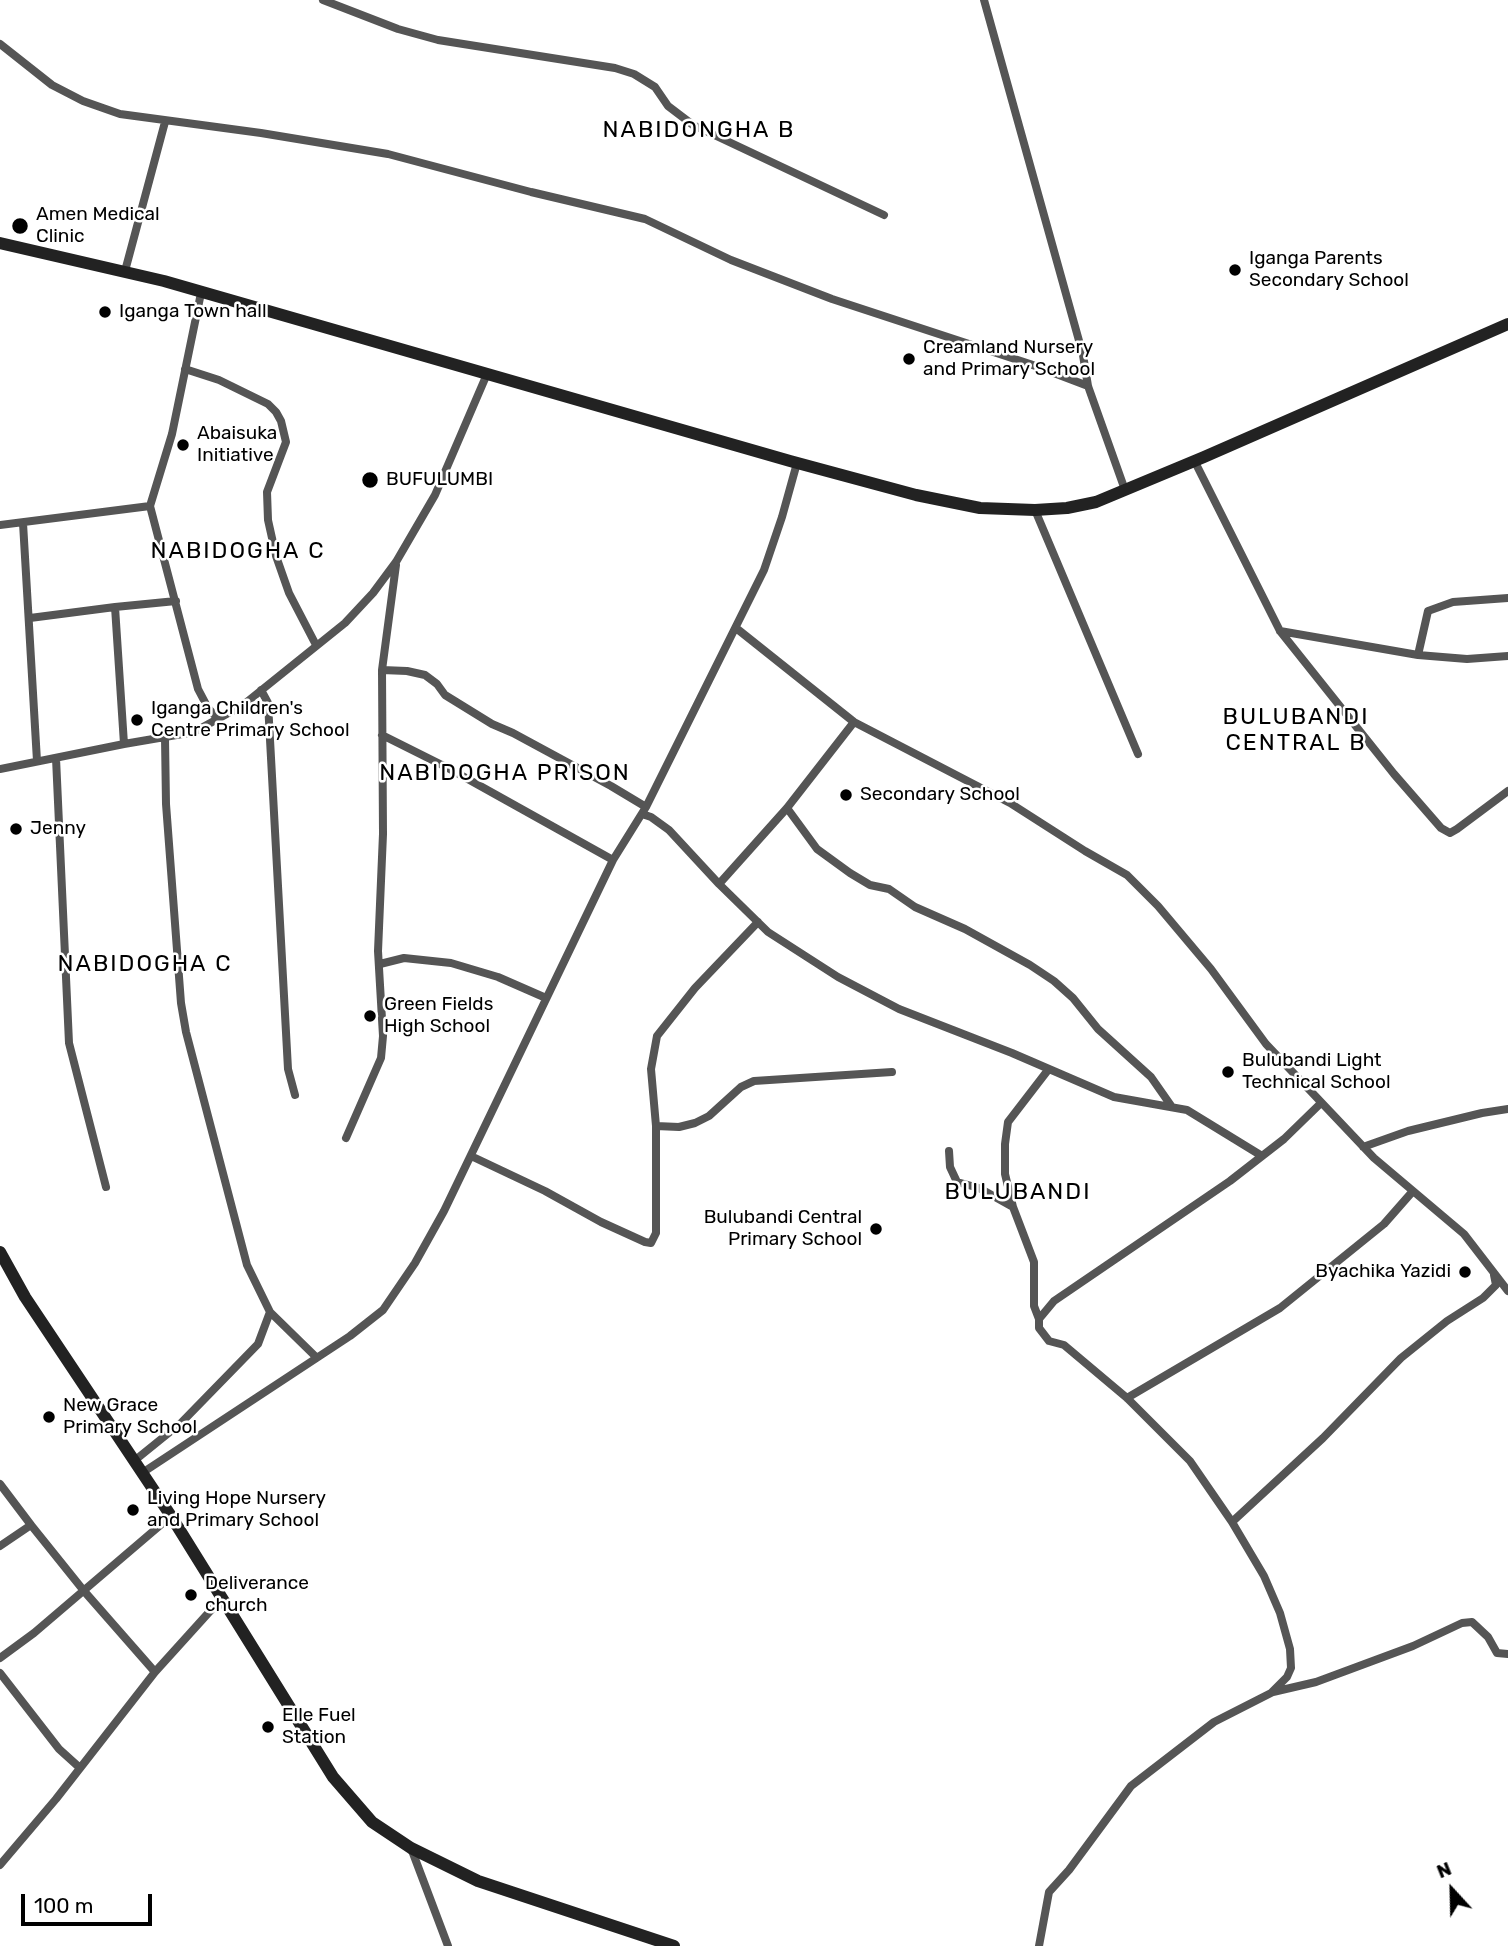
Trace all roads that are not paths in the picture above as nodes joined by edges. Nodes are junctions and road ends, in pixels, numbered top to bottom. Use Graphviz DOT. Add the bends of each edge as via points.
graph roads {
  1 [pos="323,0"];
  2 [pos="984,0"];
  3 [pos="0,44"];
  4 [pos="165,122"];
  5 [pos="884,215"];
  6 [pos="0,243"];
  7 [pos="125,271"];
  8 [pos="201,293"];
  9 [pos="1508,324"];
  10 [pos="185,369"];
  11 [pos="487,374"];
  12 [pos="1088,386"];
  13 [pos="1194,460"];
  14 [pos="797,463"];
  15 [pos="1125,490"];
  16 [pos="150,506"];
  17 [pos="1035,510"];
  18 [pos="23,523"];
  19 [pos="0,525"];
  20 [pos="396,562"];
  21 [pos="1508,597"];
  22 [pos="176,601"];
  23 [pos="115,607"];
  24 [pos="30,618"];
  25 [pos="736,628"];
  26 [pos="1280,631"];
  27 [pos="316,645"];
  28 [pos="1418,655"];
  29 [pos="1508,656"];
  30 [pos="382,670"];
  31 [pos="261,690"];
  32 [pos="218,719"];
  33 [pos="854,722"];
  34 [pos="382,735"];
  35 [pos="165,738"];
  36 [pos="124,744"];
  37 [pos="1138,754"];
  38 [pos="56,758"];
  39 [pos="37,761"];
  40 [pos="0,769"];
  41 [pos="1508,791"];
  42 [pos="786,808"];
  43 [pos="644,811"];
  44 [pos="613,860"];
  45 [pos="719,884"];
  46 [pos="758,922"];
  47 [pos="380,964"];
  48 [pos="546,998"];
  49 [pos="1048,1070"];
  50 [pos="892,1072"];
  51 [pos="295,1095"];
  52 [pos="1321,1103"];
  53 [pos="1172,1107"];
  54 [pos="1508,1109"];
  55 [pos="656,1126"];
  56 [pos="346,1138"];
  57 [pos="1363,1147"];
  58 [pos="948,1151"];
  59 [pos="471,1156"];
  60 [pos="1262,1156"];
  61 [pos="106,1187"];
  62 [pos="1413,1191"];
  63 [pos="1013,1207"];
  64 [pos="0,1252"];
  65 [pos="1494,1272"];
  66 [pos="1508,1291"];
  67 [pos="270,1312"];
  68 [pos="1038,1319"];
  69 [pos="316,1357"];
  70 [pos="1127,1398"];
  71 [pos="134,1461"];
  72 [pos="142,1473"];
  73 [pos="0,1484"];
  74 [pos="171,1516"];
  75 [pos="1232,1522"];
  76 [pos="30,1525"];
  77 [pos="0,1546"];
  78 [pos="84,1591"];
  79 [pos="221,1599"];
  80 [pos="1508,1654"];
  81 [pos="0,1658"];
  82 [pos="155,1672"];
  83 [pos="0,1673"];
  84 [pos="1271,1693"];
  85 [pos="80,1768"];
  86 [pos="411,1848"];
  87 [pos="0,1865"];
  88 [pos="448,1946"];
  89 [pos="674,1946"];
  90 [pos="1039,1946"];
  1 -- 5 [label="street" via="438,40 634,74 655,87 668,106 693,125"];
  2 -- 12 [label="street"];
  3 -- 4 [label="street" via="52,85 83,100 120,114"];
  4 -- 7 [label="street"];
  4 -- 12 [label="street" via="388,154 645,219 731,260 832,299"];
  6 -- 7 [label="main road"];
  7 -- 8 [label="main road"];
  8 -- 10 [label="street"];
  8 -- 11 [label="main road"];
  9 -- 13 [label="main road"];
  10 -- 16 [label="street"];
  10 -- 27 [label="street" via="268,404 281,421 286,442 267,492 268,520 289,593"];
  11 -- 14 [label="main road"];
  11 -- 20 [label="street" via="435,495"];
  12 -- 15 [label="street"];
  13 -- 15 [label="main road"];
  13 -- 26 [label="street"];
  14 -- 17 [label="main road" via="980,508"];
  14 -- 25 [label="street" via="764,570"];
  15 -- 17 [label="main road" via="1096,502"];
  16 -- 18 [label="street"];
  16 -- 22 [label="street"];
  17 -- 37 [label="street"];
  18 -- 19 [label="street"];
  18 -- 24 [label="street"];
  20 -- 27 [label="street" via="345,623"];
  20 -- 30 [label="street"];
  21 -- 28 [label="street" via="1453,602 1428,611"];
  22 -- 23 [label="street"];
  22 -- 32 [label="street" via="198,689"];
  23 -- 24 [label="street"];
  23 -- 36 [label="street"];
  24 -- 39 [label="street"];
  25 -- 33 [label="street"];
  25 -- 43 [label="street"];
  26 -- 28 [label="street"];
  26 -- 41 [label="street" via="1445,832 1457,829"];
  27 -- 31 [label="street"];
  28 -- 29 [label="street"];
  30 -- 34 [label="street"];
  30 -- 43 [label="street" via="425,676 445,695 492,724 611,786"];
  31 -- 32 [label="street"];
  31 -- 51 [label="street" via="268,704 288,1069"];
  32 -- 35 [label="street" via="194,733"];
  33 -- 42 [label="street"];
  33 -- 52 [label="street" via="1010,803 1127,875 1211,969 1266,1044"];
  34 -- 44 [label="street"];
  34 -- 47 [label="street"];
  35 -- 36 [label="street"];
  35 -- 67 [label="street" via="166,804 186,1032 247,1265"];
  36 -- 38 [label="street"];
  38 -- 39 [label="street"];
  38 -- 61 [label="street" via="69,1043"];
  39 -- 40 [label="street"];
  42 -- 45 [label="street"];
  42 -- 53 [label="street" via="817,849 870,886 889,889 1054,981 1152,1077"];
  43 -- 44 [label="street"];
  43 -- 45 [label="street" via="669,830"];
  44 -- 48 [label="street"];
  45 -- 46 [label="street"];
  46 -- 49 [label="street" via="838,977 899,1009"];
  46 -- 55 [label="street" via="657,1036 651,1069"];
  47 -- 48 [label="street" via="404,958 451,963"];
  47 -- 56 [label="street" via="382,1058"];
  48 -- 59 [label="street"];
  49 -- 53 [label="street" via="1114,1097"];
  49 -- 63 [label="street" via="1008,1122 1004,1174"];
  50 -- 55 [label="street" via="754,1081 695,1123"];
  52 -- 57 [label="street"];
  52 -- 60 [label="street"];
  53 -- 60 [label="street" via="1188,1110"];
  54 -- 57 [label="street" via="1408,1131"];
  55 -- 59 [label="street" via="656,1233 651,1243"];
  57 -- 62 [label="street"];
  58 -- 63 [label="street" via="957,1182"];
  59 -- 69 [label="street" via="433,1232 383,1310"];
  60 -- 68 [label="street" via="1054,1301"];
  62 -- 65 [label="street" via="1464,1234"];
  62 -- 70 [label="street" via="1384,1224 1280,1308"];
  63 -- 68 [label="street" via="1034,1262"];
  64 -- 71 [label="main road"];
  65 -- 66 [label="street"];
  65 -- 75 [label="street" via="1496,1285 1483,1298 1401,1358"];
  67 -- 69 [label="street"];
  67 -- 71 [label="street" via="258,1344 181,1423"];
  68 -- 70 [label="street" via="1049,1341 1064,1345"];
  69 -- 72 [label="street"];
  70 -- 75 [label="street" via="1190,1461"];
  71 -- 72 [label="main road"];
  72 -- 74 [label="main road"];
  73 -- 76 [label="street"];
  74 -- 78 [label="street"];
  74 -- 79 [label="main road"];
  75 -- 84 [label="street" via="1264,1576 1290,1649 1291,1668"];
  76 -- 77 [label="street"];
  76 -- 78 [label="street"];
  78 -- 81 [label="street"];
  78 -- 82 [label="street"];
  79 -- 82 [label="street"];
  79 -- 86 [label="main road" via="333,1777 372,1822"];
  80 -- 84 [label="street" via="1497,1653 1472,1622 1462,1623 1316,1682"];
  82 -- 85 [label="street"];
  83 -- 85 [label="street"];
  84 -- 90 [label="street" via="1214,1722 1131,1786 1049,1892"];
  85 -- 87 [label="street"];
  86 -- 88 [label="street"];
  86 -- 89 [label="main road" via="478,1881"];
}
